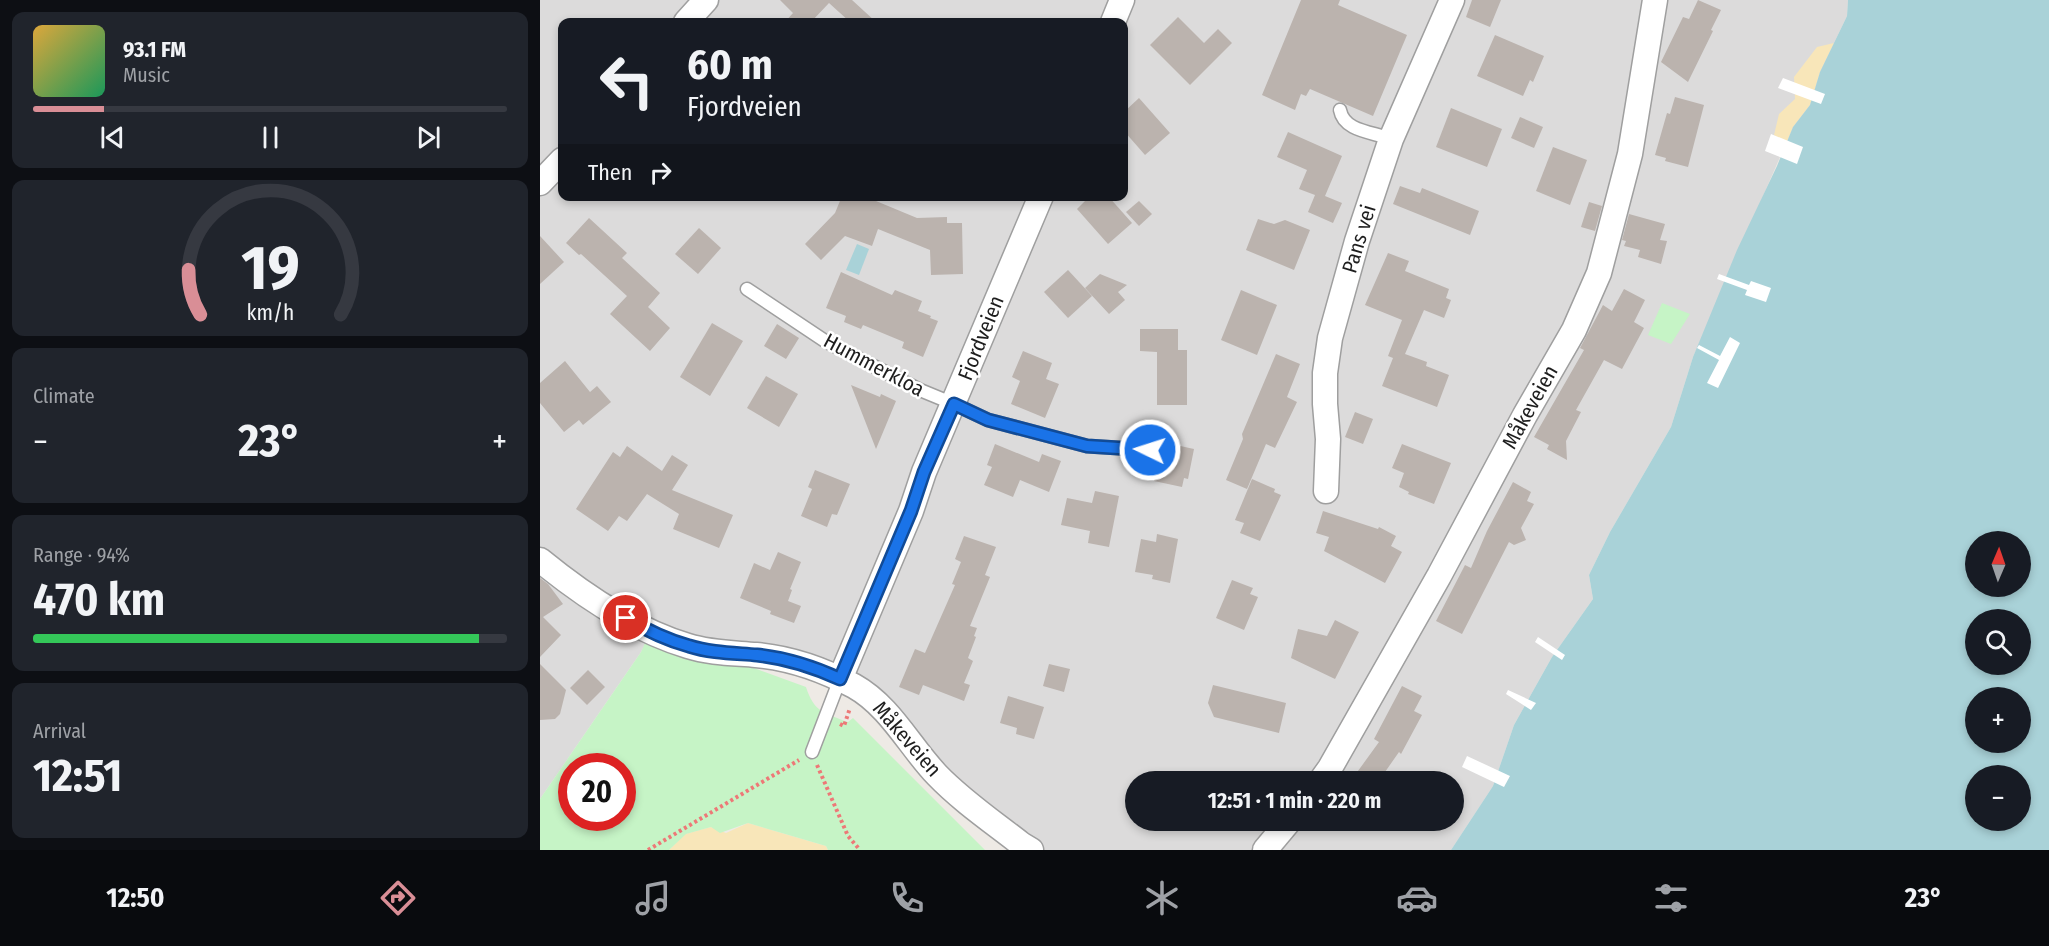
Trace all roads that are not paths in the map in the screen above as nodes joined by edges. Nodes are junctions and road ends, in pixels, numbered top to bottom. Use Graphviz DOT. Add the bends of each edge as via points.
graph roads {
  1 [pos="706,0"];
  2 [pos="1122,0"];
  3 [pos="1452,0"];
  4 [pos="1655,0"];
  5 [pos="690,18"];
  6 [pos="1115,18"];
  7 [pos="1340,110"];
  8 [pos="1391,140"];
  9 [pos="558,164"];
  10 [pos="540,183"];
  11 [pos="1039,201"];
  12 [pos="747,289"];
  13 [pos="954,404"];
  14 [pos="1150,450"];
  15 [pos="1326,491"];
  16 [pos="540,560"];
  17 [pos="840,679"];
  18 [pos="812,752"];
  19 [pos="1327,771"];
  20 [pos="1281,831"];
  21 [pos="1031,850"];
  22 [pos="1265,850"];
  1 -- 5 [label="street"];
  2 -- 6 [label="street"];
  3 -- 8 [label="street, Pans vei"];
  4 -- 19 [label="street, Måkeveien" via="1630,154 1608,243 1574,330"];
  7 -- 8 [label="lane" via="1349,125"];
  8 -- 15 [label="street, Pans vei" via="1330,338 1324,404 1328,439"];
  9 -- 10 [label="street"];
  11 -- 13 [label="street, Fjordveien"];
  12 -- 13 [label="lane, Hummerkloa" via="825,341"];
  13 -- 14 [label="lane, Hummerkloa" via="988,420 1087,446"];
  13 -- 17 [label="street, Fjordveien"];
  16 -- 17 [label="street, Måkeveien" via="605,608 646,630 690,647 800,663"];
  17 -- 18 [label="lane"];
  17 -- 21 [label="street, Måkeveien" via="873,699 954,792"];
  20 -- 22 [label="street"];
}
